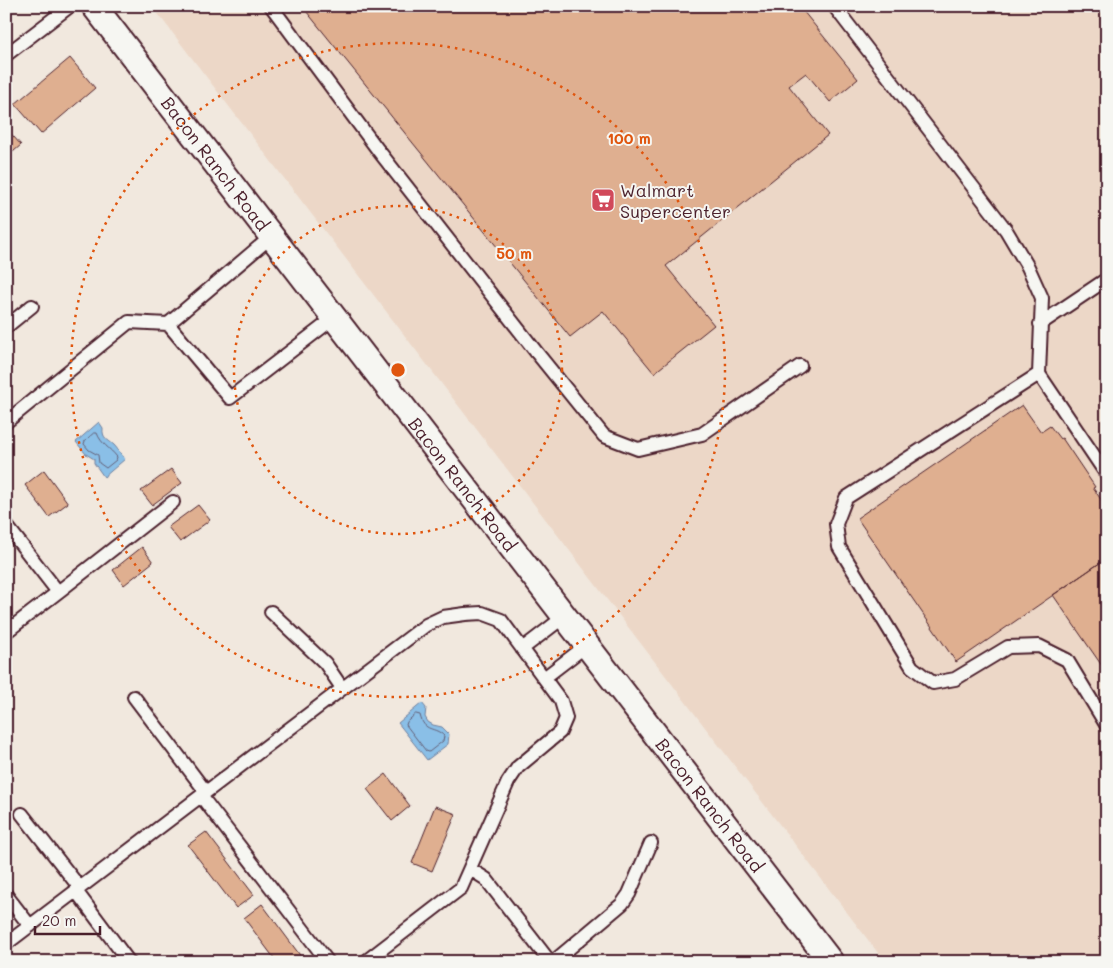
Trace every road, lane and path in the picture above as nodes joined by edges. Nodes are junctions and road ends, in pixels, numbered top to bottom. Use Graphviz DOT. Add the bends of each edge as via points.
graph roads {
  1 [pos="70,6"];
  2 [pos="94,6"];
  3 [pos="270,6"];
  4 [pos="834,6"];
  5 [pos="6,55"];
  6 [pos="272,236"];
  7 [pos="1107,279"];
  8 [pos="32,306"];
  9 [pos="334,318"];
  10 [pos="168,324"];
  11 [pos="1040,324"];
  12 [pos="6,327"];
  13 [pos="800,366"];
  14 [pos="1039,374"];
  15 [pos="6,422"];
  16 [pos="1107,475"];
  17 [pos="173,502"];
  18 [pos="6,525"];
  19 [pos="58,592"];
  20 [pos="271,612"];
  21 [pos="565,616"];
  22 [pos="6,632"];
  23 [pos="587,645"];
  24 [pos="522,649"];
  25 [pos="544,678"];
  26 [pos="342,688"];
  27 [pos="134,697"];
  28 [pos="1107,726"];
  29 [pos="203,794"];
  30 [pos="22,814"];
  31 [pos="651,843"];
  32 [pos="470,869"];
  33 [pos="78,890"];
  34 [pos="6,895"];
  35 [pos="30,926"];
  36 [pos="6,944"];
  37 [pos="830,961"];
  38 [pos="130,962"];
  39 [pos="328,962"];
  40 [pos="365,962"];
  41 [pos="552,962"];
  1 -- 5 [label="lane"];
  2 -- 6 [label="street, Bacon Ranch Road"];
  3 -- 13 [label="lane" via="378,150 604,436 638,449 702,434"];
  4 -- 11 [label="lane" via="1006,230 1042,298"];
  6 -- 9 [label="street, Bacon Ranch Road"];
  6 -- 10 [label="lane"];
  7 -- 11 [label="lane"];
  8 -- 12 [label="lane"];
  9 -- 10 [label="lane" via="230,398"];
  9 -- 21 [label="street, Bacon Ranch Road"];
  10 -- 15 [label="lane" via="129,322"];
  11 -- 14 [label="lane"];
  14 -- 16 [label="lane"];
  14 -- 28 [label="lane" via="846,498 836,524 839,546 912,667 933,683 956,679 1008,647 1039,646 1067,660"];
  17 -- 19 [label="lane"];
  18 -- 19 [label="lane"];
  19 -- 22 [label="lane"];
  20 -- 26 [label="lane" via="325,663"];
  21 -- 23 [label="street, Bacon Ranch Road"];
  21 -- 24 [label="lane"];
  23 -- 25 [label="lane"];
  23 -- 37 [label="street, Bacon Ranch Road"];
  24 -- 25 [label="lane"];
  24 -- 26 [label="lane" via="501,620 482,613 443,617 426,625"];
  25 -- 32 [label="lane" via="561,701 566,718 560,732 518,767 508,782"];
  26 -- 29 [label="lane"];
  27 -- 29 [label="lane"];
  29 -- 33 [label="lane"];
  29 -- 39 [label="lane"];
  30 -- 33 [label="lane"];
  31 -- 41 [label="lane" via="622,904"];
  32 -- 40 [label="lane" via="461,888"];
  32 -- 41 [label="lane" via="486,879"];
  33 -- 35 [label="lane"];
  33 -- 38 [label="lane"];
  34 -- 35 [label="lane"];
  35 -- 36 [label="lane"];
}
